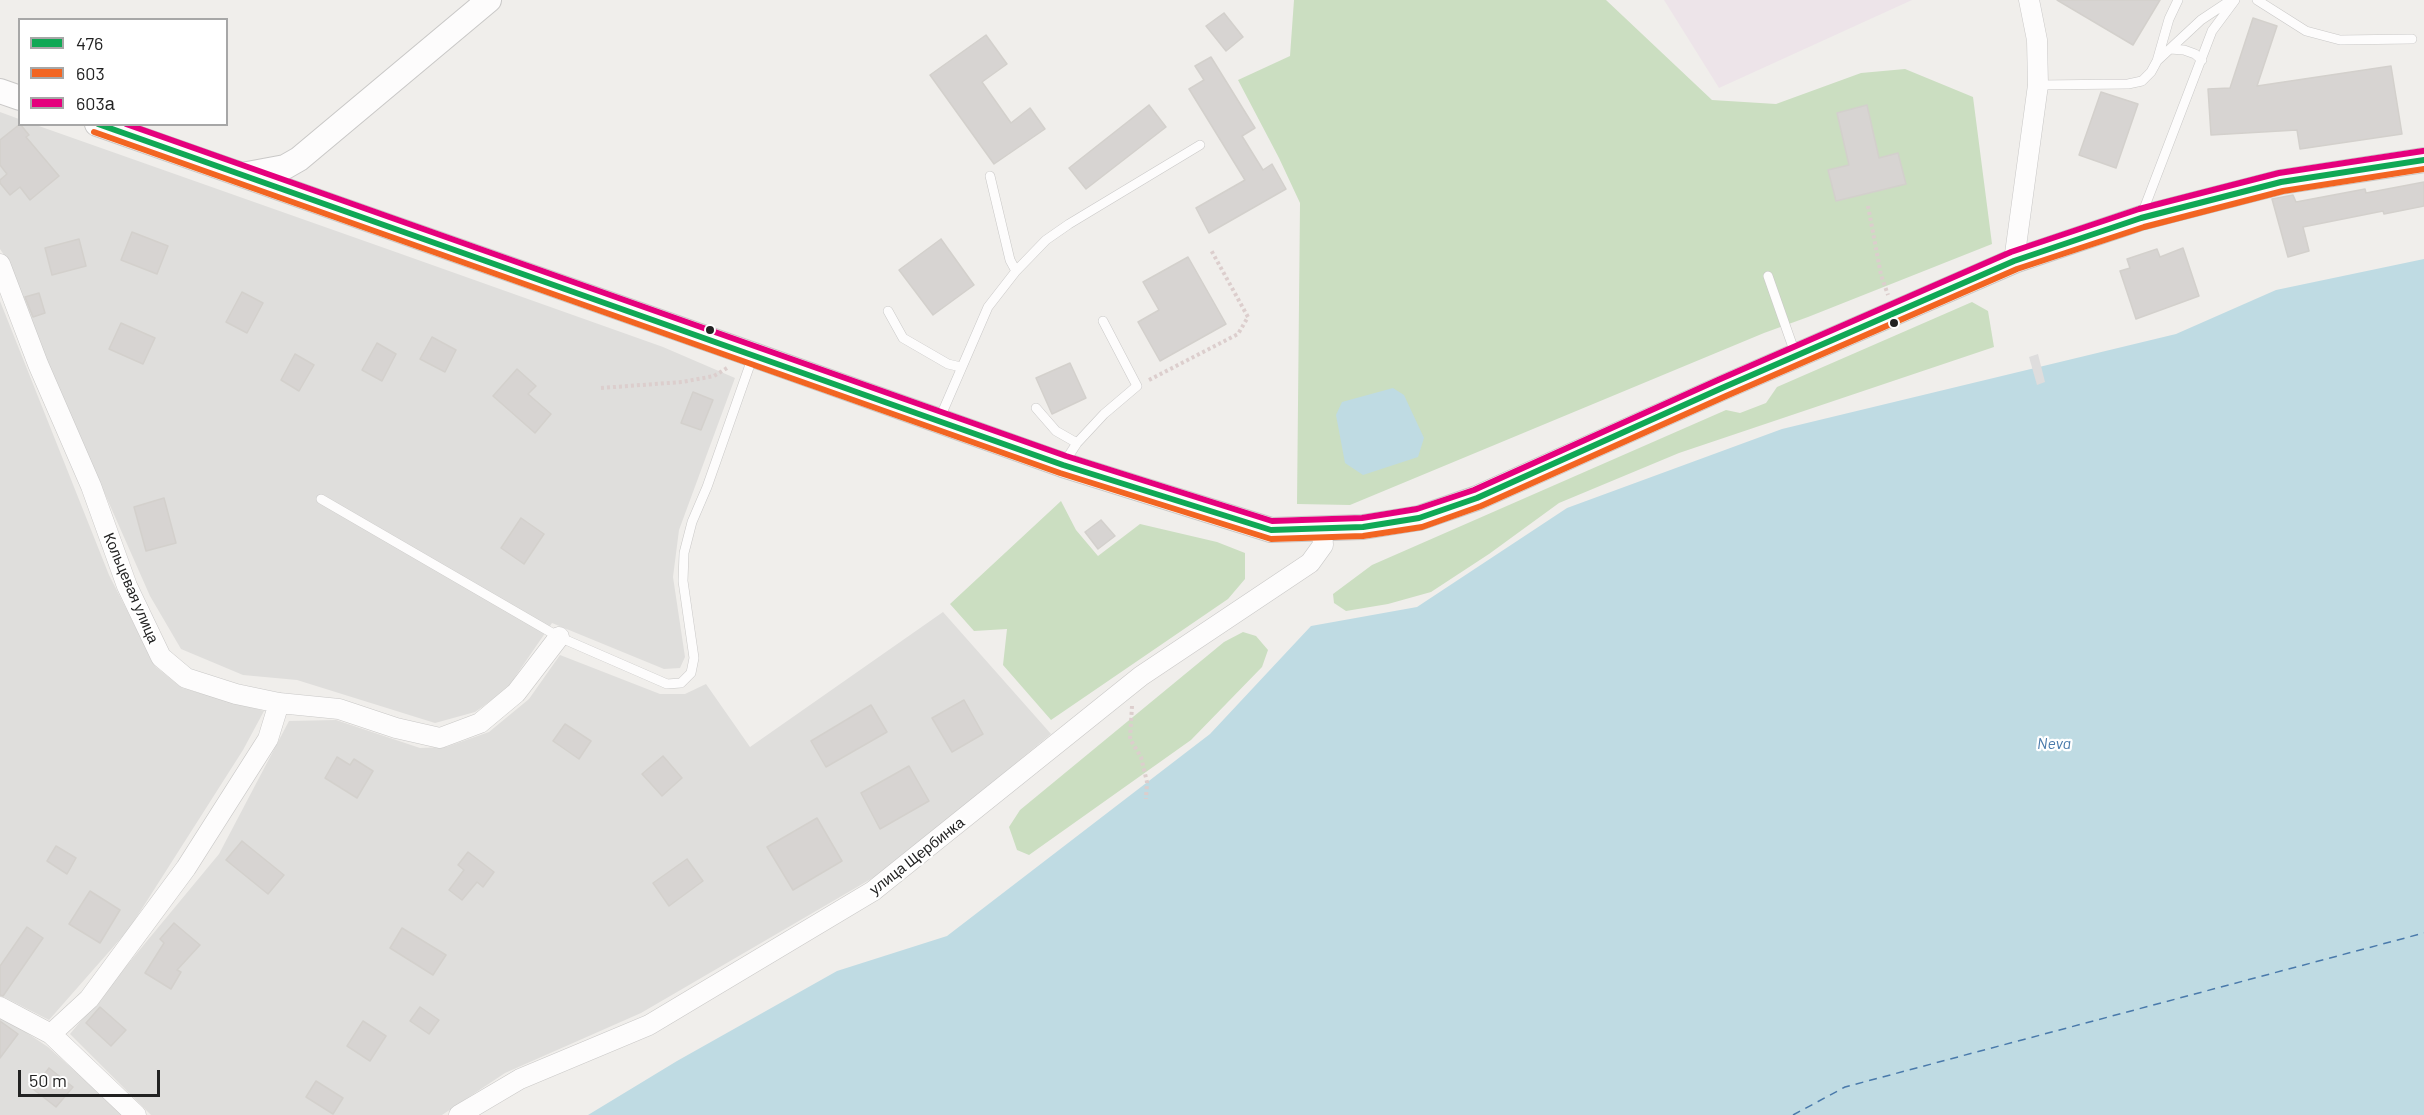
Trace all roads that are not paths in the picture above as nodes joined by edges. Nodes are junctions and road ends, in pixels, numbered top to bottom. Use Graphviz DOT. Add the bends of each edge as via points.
graph roads {
  1 [pos="489,0"];
  2 [pos="2029,0"];
  3 [pos="2178,0"];
  4 [pos="2230,0"];
  5 [pos="2235,0"];
  6 [pos="2257,0"];
  7 [pos="2412,39"];
  8 [pos="2170,49"];
  9 [pos="2202,60"];
  10 [pos="2157,61"];
  11 [pos="2038,85"];
  12 [pos="0,91"];
  13 [pos="18,97"];
  14 [pos="103,126"];
  15 [pos="1200,145"];
  16 [pos="2424,160"];
  17 [pos="239,175"];
  18 [pos="990,176"];
  19 [pos="2141,218"];
  20 [pos="2014,261"];
  21 [pos="0,264"];
  22 [pos="1016,271"];
  23 [pos="1768,276"];
  24 [pos="888,311"];
  25 [pos="1103,321"];
  26 [pos="752,354"];
  27 [pos="1796,356"];
  28 [pos="961,367"];
  29 [pos="1036,408"];
  30 [pos="938,422"];
  31 [pos="1077,443"];
  32 [pos="1063,465"];
  33 [pos="321,499"];
  34 [pos="1322,530"];
  35 [pos="559,637"];
  36 [pos="279,703"];
  37 [pos="0,1007"];
  38 [pos="51,1034"];
  39 [pos="136,1115"];
  40 [pos="459,1115"];
  1 -- 17 [label="street" via="299,159 285,167"];
  2 -- 11 [label="street" via="2037,40"];
  3 -- 10 [label="lane"];
  4 -- 8 [label="lane"];
  5 -- 9 [label="lane" via="2212,31"];
  6 -- 7 [label="lane" via="2306,31 2340,40"];
  8 -- 9 [label="lane" via="2184,50"];
  8 -- 10 [label="lane"];
  9 -- 19 [label="lane"];
  10 -- 11 [label="lane" via="2142,81 2128,84"];
  11 -- 20 [label="street"];
  12 -- 13 [label="street"];
  14 -- 17 [label="street"];
  15 -- 22 [label="lane" via="1069,224 1046,240"];
  16 -- 19 [label="street" via="2281,182"];
  17 -- 26 [label="street"];
  18 -- 22 [label="lane" via="1010,261"];
  19 -- 20 [label="street"];
  20 -- 27 [label="street"];
  21 -- 36 [label="street, Кольцевая улица" via="91,486 127,586 161,657 186,678"];
  22 -- 28 [label="lane" via="988,307"];
  23 -- 27 [label="lane"];
  24 -- 28 [label="lane" via="903,338 948,364"];
  25 -- 31 [label="lane" via="1137,386"];
  26 -- 30 [label="street"];
  26 -- 35 [label="lane" via="684,553 683,581 694,658 691,673 681,682 668,684"];
  27 -- 34 [label="street" via="1477,498 1419,518"];
  28 -- 30 [label="lane"];
  29 -- 31 [label="lane" via="1056,431"];
  30 -- 32 [label="street"];
  31 -- 32 [label="lane"];
  32 -- 34 [label="street" via="1271,530"];
  33 -- 35 [label="lane"];
  34 -- 40 [label="street, улица Щербинка" via="1323,545 1310,563 1131,685 873,891 649,1025 520,1079"];
  35 -- 36 [label="street, Кольцевая улица" via="516,693 480,723 440,738 339,709"];
  36 -- 38 [label="street" via="268,739 186,868 88,999"];
  37 -- 38 [label="street"];
  38 -- 39 [label="street"];
}
